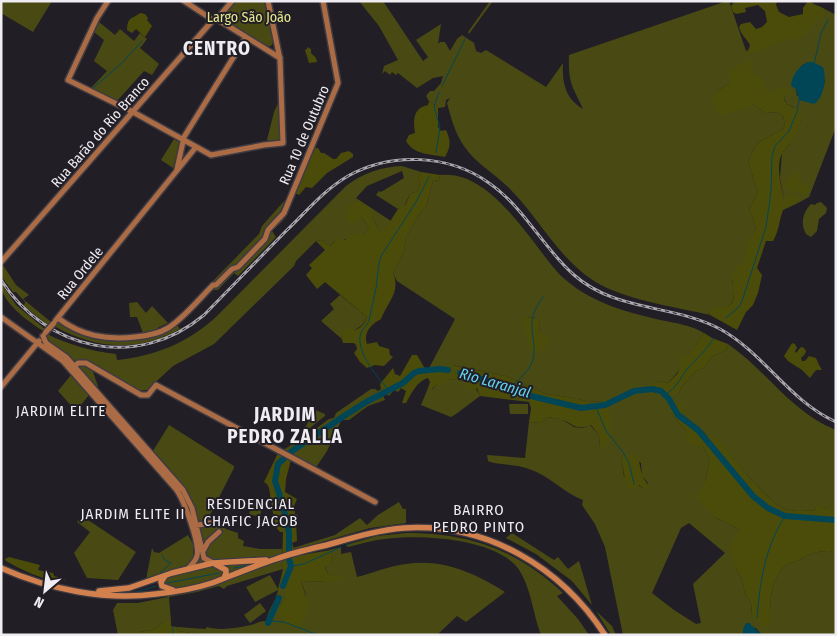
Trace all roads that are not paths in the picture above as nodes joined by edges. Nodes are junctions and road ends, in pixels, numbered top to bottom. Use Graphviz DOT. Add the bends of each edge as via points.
graph roads {
  1 [pos="108,1"];
  2 [pos="184,1"];
  3 [pos="232,1"];
  4 [pos="268,1"];
  5 [pos="323,1"];
  6 [pos="217,18"];
  7 [pos="246,37"];
  8 [pos="277,43"];
  9 [pos="266,49"];
  10 [pos="280,61"];
  11 [pos="133,112"];
  12 [pos="184,140"];
  13 [pos="196,147"];
  14 [pos="176,172"];
  15 [pos="1,262"];
  16 [pos="1,317"];
  17 [pos="58,318"];
  18 [pos="44,334"];
  19 [pos="38,342"];
  20 [pos="63,358"];
  21 [pos="72,368"];
  22 [pos="1,387"];
  23 [pos="181,491"];
  24 [pos="375,502"];
  25 [pos="194,518"];
  26 [pos="194,526"];
  27 [pos="219,532"];
  28 [pos="202,552"];
  29 [pos="278,558"];
  30 [pos="213,563"];
  31 [pos="1,568"];
  32 [pos="188,568"];
  33 [pos="167,574"];
  34 [pos="224,578"];
  35 [pos="82,591"];
  36 [pos="174,591"];
  37 [pos="605,635"];
  1 -- 11 [label="street" via="68,80"];
  2 -- 6 [label="street"];
  3 -- 6 [label="street"];
  4 -- 8 [label="street"];
  5 -- 17 [label="street, Rua 10 de Outubro" via="338,83 282,216 268,230 265,239 238,267 161,331 148,335 96,337"];
  6 -- 7 [label="street"];
  6 -- 11 [label="street, Rua Barão do Rio Branco"];
  7 -- 9 [label="street"];
  7 -- 12 [label="street"];
  8 -- 9 [label="street" via="273,49"];
  8 -- 10 [label="street"];
  9 -- 10 [label="street"];
  10 -- 13 [label="street" via="278,86 283,143 211,155"];
  11 -- 12 [label="street"];
  11 -- 15 [label="street, Rua Barão do Rio Branco"];
  12 -- 13 [label="street"];
  12 -- 14 [label="street"];
  13 -- 14 [label="street, Rua Ordele"];
  14 -- 17 [label="street, Rua Ordele"];
  16 -- 19 [label="street"];
  17 -- 18 [label="street, Rua Ordele, bridge"];
  18 -- 19 [label="street, Rua Ordele"];
  18 -- 20 [label="street" via="46,342"];
  19 -- 20 [label="street"];
  19 -- 22 [label="street, Rua Ordele"];
  20 -- 21 [label="street"];
  21 -- 23 [label="street"];
  21 -- 24 [label="street" via="78,363 86,363 136,393 148,395 156,385"];
  23 -- 25 [label="street" via="188,498"];
  23 -- 26 [label="street"];
  25 -- 26 [label="street"];
  25 -- 26 [label="street" via="210,523"];
  26 -- 28 [label="street"];
  26 -- 32 [label="street" via="197,554"];
  27 -- 28 [label="street"];
  28 -- 30 [label="street" via="205,559"];
  29 -- 30 [label="main road"];
  29 -- 34 [label="main road"];
  29 -- 37 [label="main road" via="390,529 433,528 479,537 520,554 552,575 578,599"];
  30 -- 32 [label="main road"];
  30 -- 34 [label="main road" via="226,569"];
  31 -- 35 [label="main road" via="41,582"];
  32 -- 33 [label="main road"];
  33 -- 35 [label="main road" via="125,589"];
  33 -- 36 [label="main road" via="162,586"];
  34 -- 36 [label="main road"];
  35 -- 36 [label="main road" via="128,596"];
}
